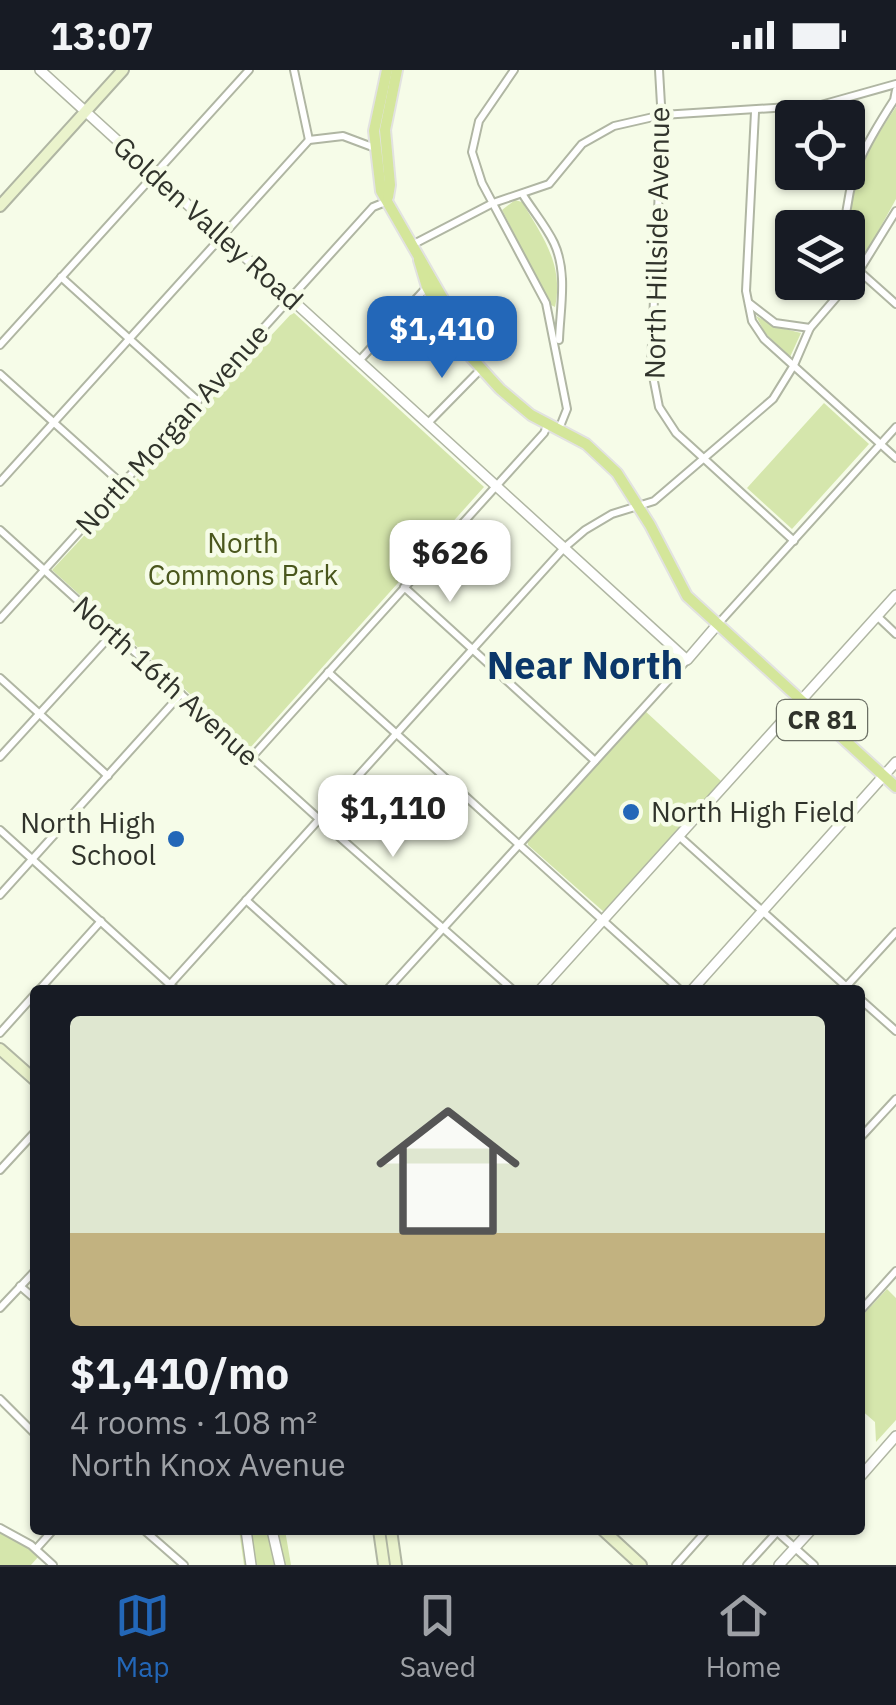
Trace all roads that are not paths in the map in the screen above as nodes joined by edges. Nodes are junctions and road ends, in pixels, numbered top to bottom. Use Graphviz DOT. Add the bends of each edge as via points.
graph roads {
  1 [pos="40,70"];
  2 [pos="123,70"];
  3 [pos="250,70"];
  4 [pos="294,70"];
  5 [pos="388,70"];
  6 [pos="397,70"];
  7 [pos="514,70"];
  8 [pos="659,70"];
  9 [pos="896,87"];
  10 [pos="86,111"];
  11 [pos="755,112"];
  12 [pos="662,116"];
  13 [pos="309,140"];
  14 [pos="375,148"];
  15 [pos="154,174"];
  16 [pos="524,195"];
  17 [pos="388,198"];
  18 [pos="493,203"];
  19 [pos="0,206"];
  20 [pos="847,210"];
  21 [pos="896,211"];
  22 [pos="222,236"];
  23 [pos="411,246"];
  24 [pos="419,260"];
  25 [pos="865,260"];
  26 [pos="865,276"];
  27 [pos="61,277"];
  28 [pos="427,287"];
  29 [pos="291,298"];
  30 [pos="832,300"];
  31 [pos="748,303"];
  32 [pos="896,304"];
  33 [pos="810,328"];
  34 [pos="129,339"];
  35 [pos="0,344"];
  36 [pos="558,356"];
  37 [pos="359,361"];
  38 [pos="794,366"];
  39 [pos="482,368"];
  40 [pos="0,374"];
  41 [pos="198,401"];
  42 [pos="54,422"];
  43 [pos="428,423"];
  44 [pos="554,427"];
  45 [pos="896,427"];
  46 [pos="881,444"];
  47 [pos="896,458"];
  48 [pos="703,459"];
  49 [pos="0,482"];
  50 [pos="122,484"];
  51 [pos="496,486"];
  52 [pos="638,505"];
  53 [pos="0,530"];
  54 [pos="794,541"];
  55 [pos="564,548"];
  56 [pos="44,570"];
  57 [pos="404,587"];
  58 [pos="896,595"];
  59 [pos="876,616"];
  60 [pos="0,620"];
  61 [pos="717,625"];
  62 [pos="113,633"];
  63 [pos="896,634"];
  64 [pos="472,649"];
  65 [pos="687,660"];
  66 [pos="328,672"];
  67 [pos="0,678"];
  68 [pos="181,694"];
  69 [pos="802,702"];
  70 [pos="39,714"];
  71 [pos="396,734"];
  72 [pos="0,757"];
  73 [pos="251,758"];
  74 [pos="595,761"];
  75 [pos="896,762"];
  76 [pos="108,776"];
  77 [pos="884,776"];
  78 [pos="896,787"];
  79 [pos="318,819"];
  80 [pos="0,830"];
  81 [pos="680,837"];
  82 [pos="519,844"];
  83 [pos="32,860"];
  84 [pos="0,895"];
  85 [pos="246,900"];
  86 [pos="763,912"];
  87 [pos="603,920"];
  88 [pos="101,922"];
  89 [pos="444,927"];
  90 [pos="896,932"];
  91 [pos="43,985"];
  92 [pos="167,985"];
  93 [pos="173,985"];
  94 [pos="340,985"];
  95 [pos="392,985"];
  96 [pos="508,985"];
  97 [pos="544,985"];
  98 [pos="674,985"];
  99 [pos="697,985"];
  100 [pos="842,985"];
  101 [pos="850,985"];
  102 [pos="30,1000"];
  103 [pos="865,1003"];
  104 [pos="896,1031"];
  105 [pos="0,1033"];
  106 [pos="0,1049"];
  107 [pos="30,1076"];
  108 [pos="896,1099"];
  109 [pos="865,1133"];
  110 [pos="30,1137"];
  111 [pos="0,1170"];
  112 [pos="896,1271"];
  113 [pos="30,1275"];
  114 [pos="20,1286"];
  115 [pos="30,1294"];
  116 [pos="865,1303"];
  117 [pos="0,1308"];
  118 [pos="0,1399"];
  119 [pos="30,1429"];
  120 [pos="896,1436"];
  121 [pos="865,1471"];
  122 [pos="0,1528"];
  123 [pos="49,1535"];
  124 [pos="149,1535"];
  125 [pos="247,1535"];
  126 [pos="273,1535"];
  127 [pos="381,1535"];
  128 [pos="392,1535"];
  129 [pos="609,1535"];
  130 [pos="702,1535"];
  131 [pos="773,1535"];
  132 [pos="780,1535"];
  133 [pos="807,1535"];
  134 [pos="795,1548"];
  135 [pos="36,1549"];
  136 [pos="178,1563"];
  137 [pos="634,1563"];
  138 [pos="676,1564"];
  139 [pos="53,1565"];
  140 [pos="251,1565"];
  141 [pos="280,1565"];
  142 [pos="384,1565"];
  143 [pos="396,1565"];
  144 [pos="747,1565"];
  145 [pos="779,1565"];
  146 [pos="814,1565"];
  1 -- 10 [label="street, Golden Valley Road"];
  2 -- 10 [label="main road"];
  3 -- 15 [label="street"];
  4 -- 13 [label="street"];
  5 -- 14 [label="main road, CR 81"];
  6 -- 17 [label="main road, CR 81" via="385,130"];
  7 -- 18 [label="street" via="472,138 473,162"];
  8 -- 12 [label="street, North Hillside Avenue"];
  9 -- 11 [label="street"];
  9 -- 20 [label="street" via="858,160"];
  10 -- 15 [label="street, Golden Valley Road"];
  10 -- 19 [label="main road"];
  11 -- 12 [label="street"];
  11 -- 31 [label="street"];
  12 -- 16 [label="street" via="599,132 574,150 549,184"];
  12 -- 48 [label="street, North Hillside Avenue" via="652,381 664,416"];
  13 -- 14 [label="street" via="343,136"];
  13 -- 22 [label="street"];
  14 -- 17 [label="main road, CR 81"];
  15 -- 22 [label="street, Golden Valley Road"];
  15 -- 27 [label="street"];
  16 -- 18 [label="street"];
  16 -- 36 [label="street" via="560,261"];
  17 -- 23 [label="main road, CR 81"];
  17 -- 29 [label="street, North Morgan Avenue"];
  18 -- 23 [label="street"];
  18 -- 36 [label="street" via="546,303"];
  21 -- 25 [label="street"];
  22 -- 29 [label="street, Golden Valley Road"];
  22 -- 34 [label="street"];
  23 -- 24 [label="main road, CR 81"];
  24 -- 28 [label="main road, CR 81"];
  24 -- 39 [label="main road, CR 81"];
  26 -- 32 [label="street"];
  27 -- 34 [label="street"];
  27 -- 35 [label="street"];
  28 -- 37 [label="street"];
  28 -- 39 [label="main road, CR 81" via="459,344"];
  29 -- 37 [label="street, Golden Valley Road"];
  29 -- 41 [label="street, North Morgan Avenue"];
  30 -- 33 [label="street"];
  31 -- 33 [label="street" via="775,323"];
  31 -- 38 [label="street" via="759,332"];
  33 -- 38 [label="street"];
  34 -- 41 [label="street"];
  34 -- 42 [label="street"];
  36 -- 44 [label="street" via="566,408"];
  37 -- 43 [label="street, Golden Valley Road"];
  38 -- 46 [label="street"];
  38 -- 48 [label="street" via="772,399"];
  39 -- 43 [label="street"];
  39 -- 44 [label="main road, CR 81" via="515,403"];
  40 -- 42 [label="street"];
  41 -- 50 [label="street, North Morgan Avenue"];
  42 -- 49 [label="street"];
  42 -- 50 [label="street"];
  43 -- 51 [label="street, Golden Valley Road"];
  44 -- 51 [label="street"];
  44 -- 52 [label="main road, CR 81" via="608,462"];
  45 -- 46 [label="street"];
  46 -- 47 [label="street"];
  46 -- 54 [label="street"];
  48 -- 52 [label="street" via="654,501"];
  48 -- 54 [label="street, North Hillside Avenue"];
  50 -- 56 [label="street, North Morgan Avenue"];
  51 -- 55 [label="street, Golden Valley Road"];
  51 -- 57 [label="street"];
  52 -- 55 [label="street" via="597,522"];
  52 -- 61 [label="main road, CR 81" via="678,583"];
  53 -- 56 [label="street, North 16th Avenue"];
  54 -- 61 [label="street"];
  55 -- 64 [label="street"];
  55 -- 65 [label="street, Golden Valley Road"];
  56 -- 60 [label="street, North Morgan Avenue"];
  56 -- 62 [label="street, North 16th Avenue"];
  57 -- 64 [label="street"];
  57 -- 66 [label="street"];
  58 -- 59 [label="street"];
  59 -- 63 [label="street"];
  59 -- 69 [label="street"];
  61 -- 65 [label="street"];
  61 -- 69 [label="main road, CR 81"];
  62 -- 68 [label="street, North 16th Avenue"];
  62 -- 70 [label="street"];
  64 -- 71 [label="street"];
  64 -- 74 [label="street"];
  65 -- 74 [label="street"];
  66 -- 71 [label="street"];
  66 -- 73 [label="street"];
  67 -- 70 [label="street"];
  68 -- 73 [label="street, North 16th Avenue"];
  68 -- 76 [label="street"];
  69 -- 77 [label="main road, CR 81"];
  69 -- 81 [label="street"];
  70 -- 72 [label="street"];
  70 -- 76 [label="street"];
  71 -- 79 [label="street"];
  71 -- 82 [label="street"];
  73 -- 79 [label="street, North 16th Avenue"];
  74 -- 82 [label="street"];
  75 -- 77 [label="street"];
  76 -- 83 [label="street"];
  77 -- 78 [label="main road, CR 81"];
  77 -- 86 [label="street"];
  79 -- 85 [label="street"];
  79 -- 89 [label="street, North 16th Avenue"];
  80 -- 83 [label="street"];
  81 -- 86 [label="street"];
  81 -- 87 [label="street"];
  82 -- 87 [label="street"];
  82 -- 89 [label="street"];
  83 -- 84 [label="street"];
  83 -- 88 [label="street"];
  85 -- 93 [label="street"];
  85 -- 94 [label="street"];
  86 -- 99 [label="street"];
  86 -- 100 [label="street"];
  87 -- 97 [label="street"];
  87 -- 98 [label="street"];
  88 -- 91 [label="street"];
  88 -- 92 [label="street"];
  89 -- 95 [label="street"];
  89 -- 96 [label="street, North 16th Avenue"];
  90 -- 101 [label="street"];
  102 -- 105 [label="street"];
  103 -- 104 [label="street"];
  106 -- 107 [label="main road"];
  108 -- 109 [label="street"];
  110 -- 111 [label="street"];
  112 -- 116 [label="street"];
  113 -- 114 [label="street"];
  114 -- 115 [label="street"];
  114 -- 117 [label="street"];
  118 -- 119 [label="street"];
  120 -- 121 [label="street"];
  122 -- 135 [label="street"];
  123 -- 135 [label="street"];
  124 -- 136 [label="street"];
  125 -- 140 [label="street"];
  126 -- 141 [label="street"];
  127 -- 142 [label="main road"];
  128 -- 143 [label="main road"];
  129 -- 137 [label="main road"];
  130 -- 138 [label="street"];
  131 -- 144 [label="street"];
  132 -- 134 [label="street"];
  133 -- 134 [label="street"];
  134 -- 145 [label="street"];
  134 -- 146 [label="street"];
  135 -- 139 [label="street"];
}
